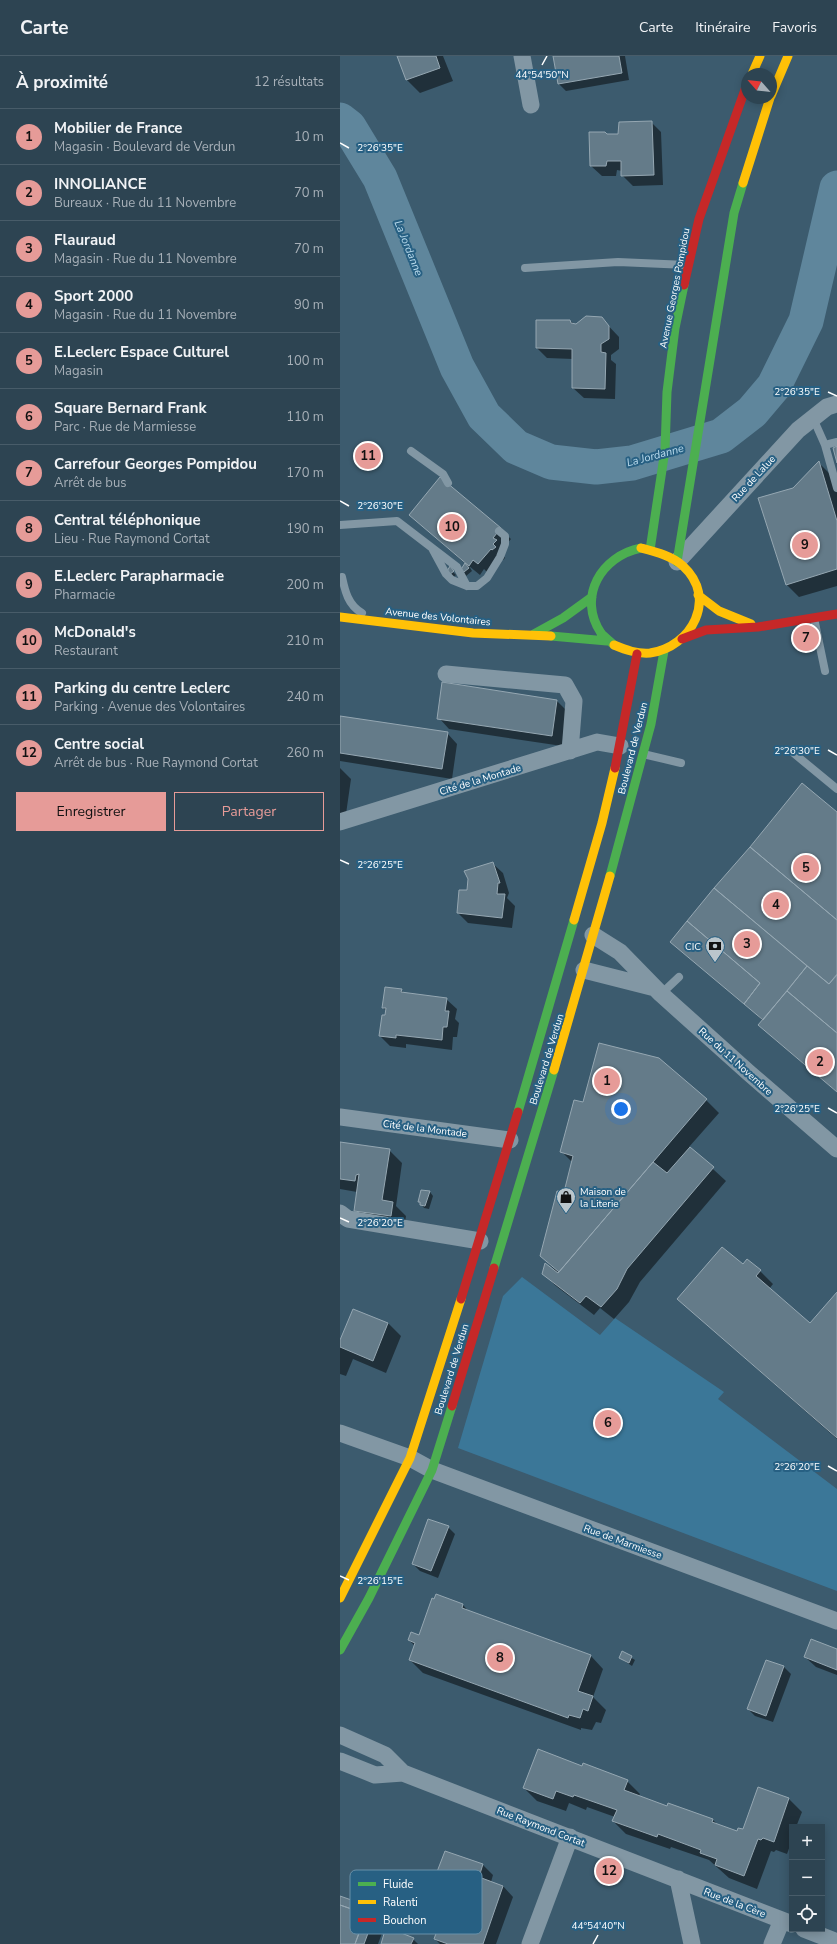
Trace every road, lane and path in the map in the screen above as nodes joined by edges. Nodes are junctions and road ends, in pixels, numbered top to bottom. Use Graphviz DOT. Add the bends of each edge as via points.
graph roads {
  1 [pos="522,56"];
  2 [pos="760,56"];
  3 [pos="788,56"];
  4 [pos="755,68"];
  5 [pos="777,83"];
  6 [pos="741,101"];
  7 [pos="768,104"];
  8 [pos="531,105"];
  9 [pos="688,265"];
  10 [pos="525,268"];
  11 [pos="837,404"];
  12 [pos="813,418"];
  13 [pos="837,442"];
  14 [pos="825,445"];
  15 [pos="411,450"];
  16 [pos="448,484"];
  17 [pos="837,488"];
  18 [pos="340,525"];
  19 [pos="499,531"];
  20 [pos="432,548"];
  21 [pos="650,550"];
  22 [pos="677,562"];
  23 [pos="342,577"];
  24 [pos="467,586"];
  25 [pos="698,595"];
  26 [pos="592,597"];
  27 [pos="837,614"];
  28 [pos="340,617"];
  29 [pos="813,618"];
  30 [pos="379,622"];
  31 [pos="758,627"];
  32 [pos="534,634"];
  33 [pos="682,639"];
  34 [pos="607,641"];
  35 [pos="664,651"];
  36 [pos="637,654"];
  37 [pos="825,671"];
  38 [pos="446,674"];
  39 [pos="620,746"];
  40 [pos="570,751"];
  41 [pos="791,751"];
  42 [pos="643,754"];
  43 [pos="681,763"];
  44 [pos="837,789"];
  45 [pos="340,822"];
  46 [pos="593,935"];
  47 [pos="566,945"];
  48 [pos="584,970"];
  49 [pos="679,977"];
  50 [pos="658,991"];
  51 [pos="340,1117"];
  52 [pos="510,1140"];
  53 [pos="837,1149"];
  54 [pos="340,1213"];
  55 [pos="480,1241"];
  56 [pos="340,1433"];
  57 [pos="410,1458"];
  58 [pos="432,1470"];
  59 [pos="340,1598"];
  60 [pos="837,1621"];
  61 [pos="340,1650"];
  62 [pos="340,1735"];
  63 [pos="340,1761"];
  64 [pos="404,1773"];
  65 [pos="570,1838"];
  66 [pos="678,1879"];
  67 [pos="787,1922"];
  68 [pos="812,1932"];
  69 [pos="837,1942"];
  70 [pos="530,1944"];
  71 [pos="692,1944"];
  72 [pos="772,1944"];
  1 -- 8 [label="street"];
  2 -- 4 [label="main road"];
  3 -- 5 [label="main road"];
  6 -- 9 [label="main road, Avenue Georges Pompidou" via="699,219"];
  7 -- 22 [label="main road" via="760,123 734,213"];
  9 -- 10 [label="lane" via="618,262"];
  9 -- 21 [label="main road, Avenue Georges Pompidou" via="675,328 667,392 665,450"];
  11 -- 12 [label="street, Rue de Lalue" via="827,407"];
  12 -- 14 [label="lane"];
  12 -- 22 [label="street, Rue de Lalue" via="798,430"];
  13 -- 14 [label="lane"];
  14 -- 17 [label="lane"];
  15 -- 16 [label="lane" via="443,474"];
  18 -- 20 [label="lane" via="397,520"];
  19 -- 24 [label="lane" via="505,536 505,544 496,562 483,583"];
  20 -- 24 [label="lane" via="457,567"];
  20 -- 24 [label="lane" via="446,574 452,580"];
  21 -- 22 [label="main road"];
  21 -- 26 [label="main road" via="628,550 606,564 593,588"];
  22 -- 25 [label="main road" via="687,570 694,581"];
  23 -- 30 [label="lane" via="346,594 355,609"];
  25 -- 31 [label="main road" via="719,611"];
  25 -- 33 [label="main road" via="698,617 689,633"];
  26 -- 32 [label="main road, Avenue des Volontaires" via="563,618"];
  26 -- 34 [label="main road" via="590,606 594,621"];
  27 -- 29 [label="main road"];
  28 -- 30 [label="main road, Avenue des Volontaires"];
  29 -- 31 [label="main road"];
  29 -- 37 [label="lane"];
  30 -- 32 [label="main road, Avenue des Volontaires" via="473,633"];
  31 -- 33 [label="main road" via="706,630"];
  32 -- 34 [label="main road, Avenue des Volontaires"];
  33 -- 35 [label="main road"];
  34 -- 36 [label="main road" via="615,647"];
  35 -- 36 [label="main road"];
  35 -- 42 [label="main road, Boulevard de Verdun"];
  36 -- 39 [label="main road, Boulevard de Verdun"];
  38 -- 40 [label="street" via="565,685 574,701"];
  39 -- 40 [label="street, Cité de la Montade" via="597,742"];
  39 -- 47 [label="main road, Boulevard de Verdun" via="602,823"];
  40 -- 45 [label="street, Cité de la Montade"];
  41 -- 44 [label="lane"];
  42 -- 43 [label="lane"];
  42 -- 46 [label="main road, Boulevard de Verdun"];
  46 -- 48 [label="main road, Boulevard de Verdun"];
  46 -- 50 [label="street, Rue du 11 Novembre" via="620,952"];
  47 -- 48 [label="main road" via="577,965"];
  47 -- 52 [label="main road, Boulevard de Verdun"];
  48 -- 50 [label="street, Rue du 11 Novembre"];
  48 -- 58 [label="main road, Boulevard de Verdun"];
  49 -- 50 [label="lane"];
  50 -- 53 [label="street, Rue du 11 Novembre"];
  51 -- 52 [label="street, Cité de la Montade"];
  52 -- 55 [label="main road, Boulevard de Verdun"];
  54 -- 55 [label="street" via="352,1219"];
  55 -- 57 [label="main road, Boulevard de Verdun"];
  56 -- 57 [label="street, Rue de Marmiesse"];
  57 -- 58 [label="street, Rue de Marmiesse"];
  57 -- 59 [label="main road, Boulevard de Verdun"];
  58 -- 60 [label="street, Rue de Marmiesse"];
  58 -- 61 [label="main road, Boulevard de Verdun" via="369,1598"];
  62 -- 64 [label="street, Rue Raymond Cortat" via="385,1755"];
  63 -- 64 [label="street, Rue Raymond Cortat" via="375,1775"];
  64 -- 65 [label="street, Rue Raymond Cortat"];
  65 -- 66 [label="street, Rue Raymond Cortat"];
  65 -- 70 [label="street"];
  66 -- 67 [label="street, Rue de la Cère"];
  66 -- 71 [label="street"];
  67 -- 72 [label="street"];
  68 -- 69 [label="street"];
}
